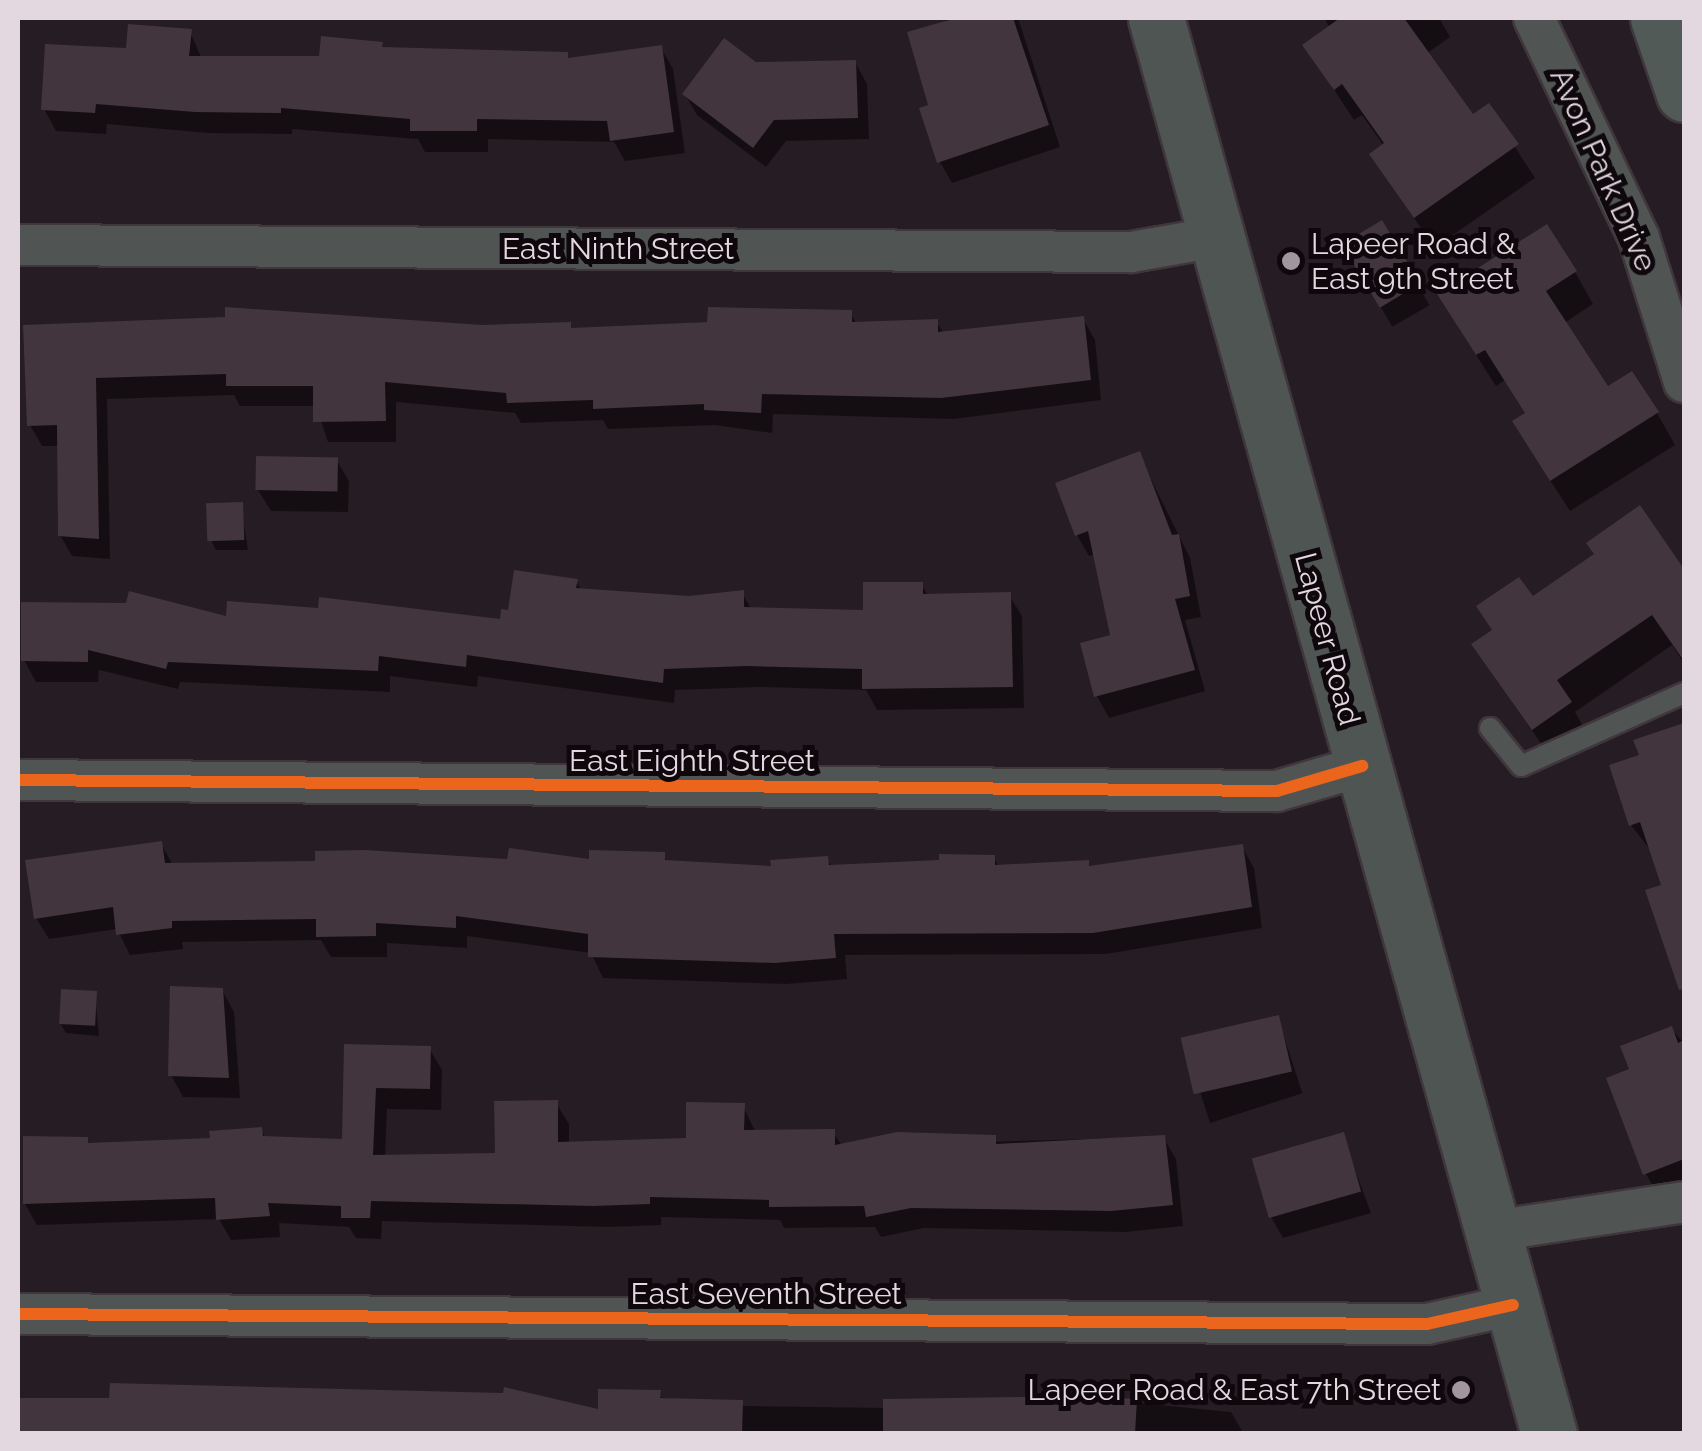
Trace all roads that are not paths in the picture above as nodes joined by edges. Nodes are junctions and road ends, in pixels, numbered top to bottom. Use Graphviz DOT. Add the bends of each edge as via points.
graph roads {
  1 [pos="1156,18"];
  2 [pos="1534,18"];
  3 [pos="1658,18"];
  4 [pos="1684,94"];
  5 [pos="1217,238"];
  6 [pos="18,244"];
  7 [pos="1684,382"];
  8 [pos="1684,694"];
  9 [pos="1490,728"];
  10 [pos="1362,766"];
  11 [pos="18,780"];
  12 [pos="1684,1202"];
  13 [pos="1493,1231"];
  14 [pos="1512,1304"];
  15 [pos="18,1314"];
  16 [pos="1549,1434"];
  1 -- 5 [label="main road, Lapeer Road"];
  2 -- 7 [label="street, Avon Park Drive" via="1640,238"];
  3 -- 4 [label="highway"];
  5 -- 6 [label="street, East Ninth Street" via="1131,252"];
  5 -- 10 [label="main road, Lapeer Road"];
  8 -- 9 [label="lane" via="1521,766"];
  10 -- 11 [label="street, East Eighth Street" via="1276,790"];
  10 -- 13 [label="main road, Lapeer Road"];
  12 -- 13 [label="street"];
  13 -- 14 [label="main road, Lapeer Road"];
  14 -- 15 [label="street, East Seventh Street" via="1427,1324"];
  14 -- 16 [label="main road, Lapeer Road"];
}
